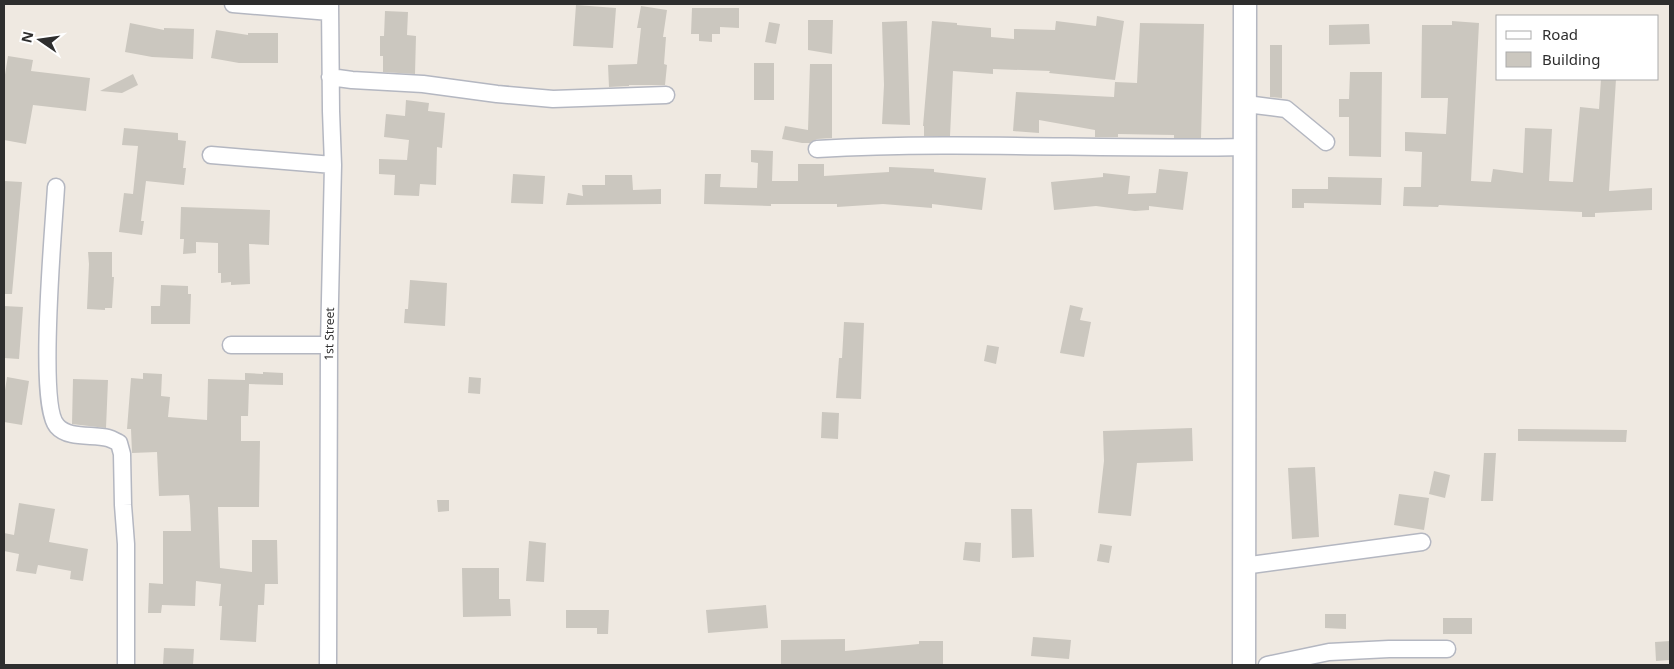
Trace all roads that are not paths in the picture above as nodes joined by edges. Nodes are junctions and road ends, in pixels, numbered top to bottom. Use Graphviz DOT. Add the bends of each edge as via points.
graph roads {
  1 [pos="233,4"];
  2 [pos="1245,4"];
  3 [pos="330,8"];
  4 [pos="330,77"];
  5 [pos="666,95"];
  6 [pos="1246,104"];
  7 [pos="1326,142"];
  8 [pos="1246,147"];
  9 [pos="817,149"];
  10 [pos="211,155"];
  11 [pos="333,165"];
  12 [pos="56,187"];
  13 [pos="231,345"];
  14 [pos="329,345"];
  15 [pos="1422,542"];
  16 [pos="1243,566"];
  17 [pos="1447,649"];
  18 [pos="126,665"];
  19 [pos="328,665"];
  20 [pos="1244,665"];
  21 [pos="1267,665"];
  1 -- 3 [label="street"];
  2 -- 6 [label="main road"];
  3 -- 4 [label="street, 1st Street"];
  4 -- 5 [label="street" via="554,99"];
  4 -- 11 [label="street, 1st Street"];
  6 -- 7 [label="street" via="1286,109"];
  6 -- 8 [label="main road"];
  8 -- 9 [label="street" via="904,146"];
  8 -- 16 [label="main road"];
  10 -- 11 [label="street"];
  11 -- 14 [label="street, 1st Street"];
  12 -- 18 [label="street" via="47,372 50,410 57,426 69,433 109,438 118,443 122,454"];
  13 -- 14 [label="street"];
  14 -- 19 [label="street, 1st Street"];
  15 -- 16 [label="street"];
  16 -- 20 [label="main road"];
  17 -- 21 [label="street" via="1329,652"];
}
